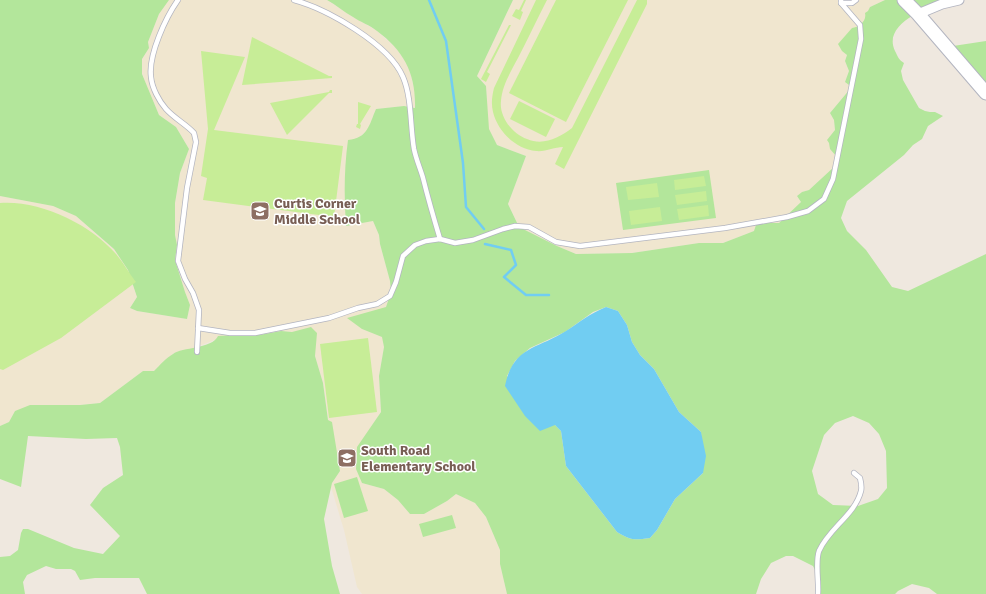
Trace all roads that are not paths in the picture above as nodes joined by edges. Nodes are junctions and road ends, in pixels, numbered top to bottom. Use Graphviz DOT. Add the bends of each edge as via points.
graph roads {
  1 [pos="178,0"];
  2 [pos="294,0"];
  3 [pos="856,0"];
  4 [pos="904,0"];
  5 [pos="959,0"];
  6 [pos="841,1"];
  7 [pos="918,14"];
  8 [pos="986,93"];
  9 [pos="440,240"];
  10 [pos="198,328"];
  11 [pos="197,352"];
  12 [pos="854,473"];
  13 [pos="818,594"];
  1 -- 10 [label="lane" via="159,33 151,76 158,97 166,109 194,133 196,142 186,188 178,262 199,310"];
  2 -- 9 [label="lane" via="342,21 369,39 390,57 403,77 409,103 414,149"];
  3 -- 6 [label="lane" via="852,3"];
  4 -- 7 [label="street"];
  5 -- 7 [label="street"];
  6 -- 9 [label="lane" via="860,26 861,39 833,179 824,198 808,211 725,228 580,246 556,242 529,227 516,226 472,240 455,243"];
  7 -- 8 [label="street"];
  9 -- 10 [label="lane" via="415,245 403,256 390,296 377,304 328,318 255,333 230,333"];
  10 -- 11 [label="lane"];
  12 -- 13 [label="lane" via="860,478 862,490 855,504 828,536 819,552"];
}
